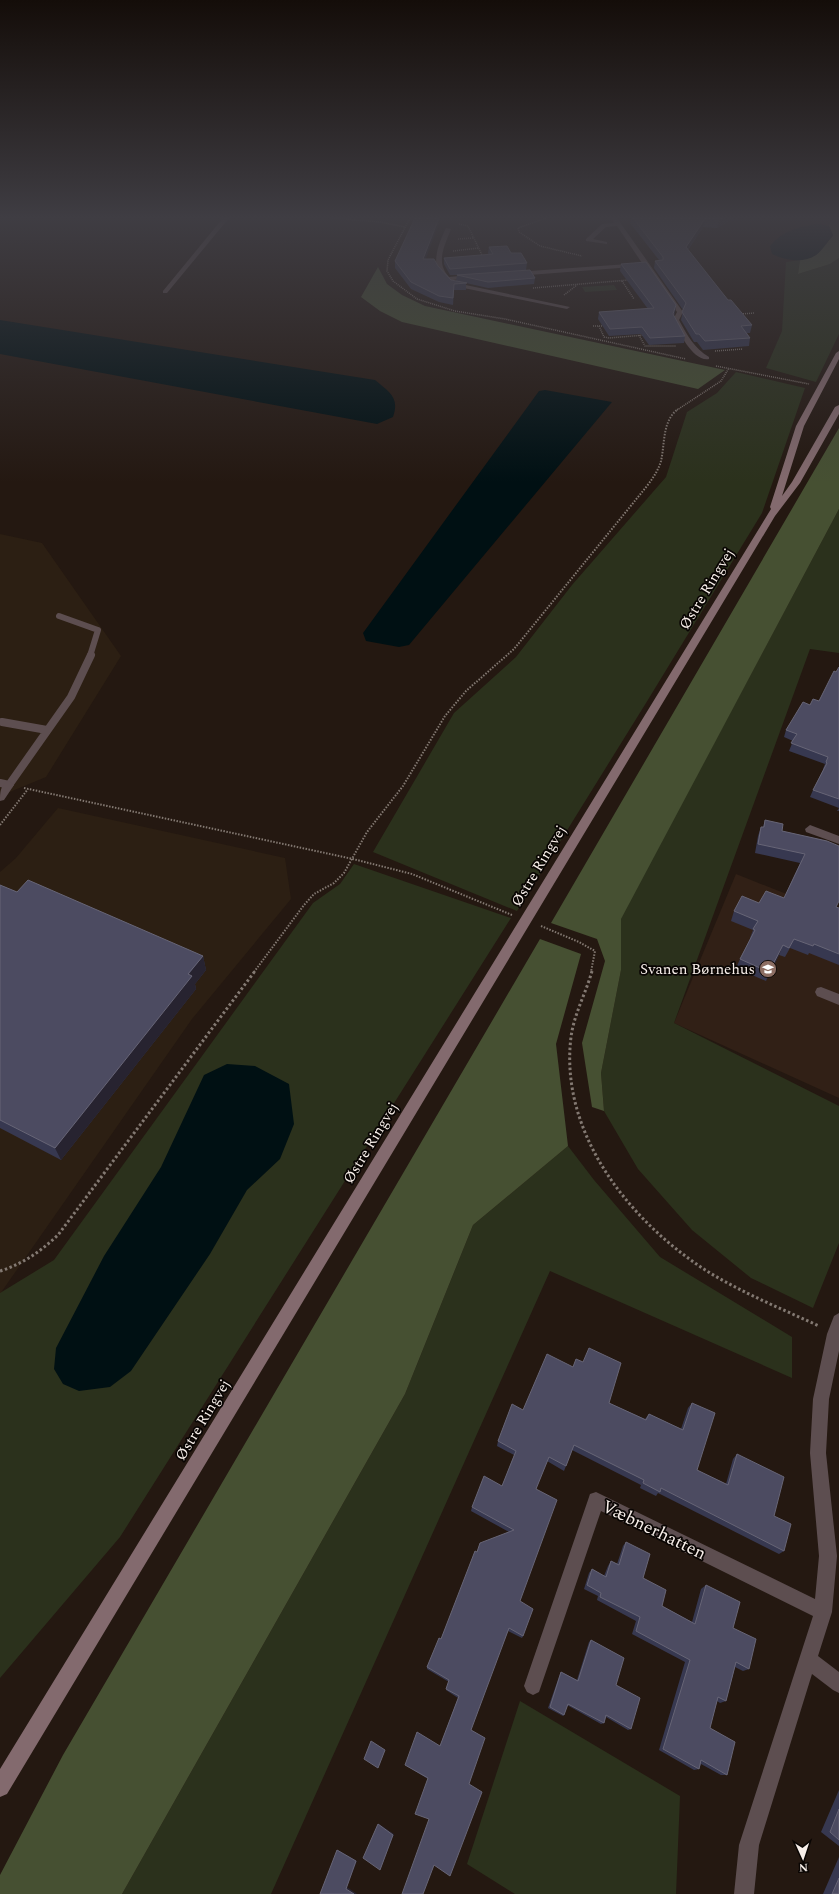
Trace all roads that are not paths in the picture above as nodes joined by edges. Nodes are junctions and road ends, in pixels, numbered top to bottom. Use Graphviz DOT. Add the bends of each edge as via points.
graph roads {
  1 [pos="564,306"];
  2 [pos="676,306"];
  3 [pos="567,307"];
  4 [pos="839,353"];
  5 [pos="708,358"];
  6 [pos="839,407"];
  7 [pos="771,515"];
  8 [pos="59,616"];
  9 [pos="2,722"];
  10 [pos="47,730"];
  11 [pos="5,784"];
  12 [pos="0,797"];
  13 [pos="810,829"];
  14 [pos="839,840"];
  15 [pos="821,992"];
  16 [pos="839,1000"];
  17 [pos="837,1327"];
  18 [pos="823,1612"];
  19 [pos="808,1659"];
  20 [pos="839,1684"];
  21 [pos="533,1686"];
  22 [pos="0,1787"];
  23 [pos="744,1894"];
  1 -- 3 [label="street"];
  2 -- 5 [label="street" via="680,312 676,320 691,345 697,353"];
  4 -- 7 [label="main road, Østre Ringvej" via="800,426"];
  6 -- 7 [label="main road, Østre Ringvej" via="796,483"];
  7 -- 22 [label="main road, Østre Ringvej"];
  8 -- 10 [label="lane" via="98,630 91,656 71,697"];
  9 -- 10 [label="lane"];
  10 -- 11 [label="lane"];
  11 -- 12 [label="street"];
  13 -- 14 [label="street"];
  15 -- 16 [label="street"];
  17 -- 18 [label="street" via="821,1399 818,1445 828,1556"];
  18 -- 19 [label="street"];
  18 -- 21 [label="street, Væbnerhatten" via="596,1500"];
  19 -- 20 [label="street"];
  19 -- 23 [label="street" via="749,1845"];
}
